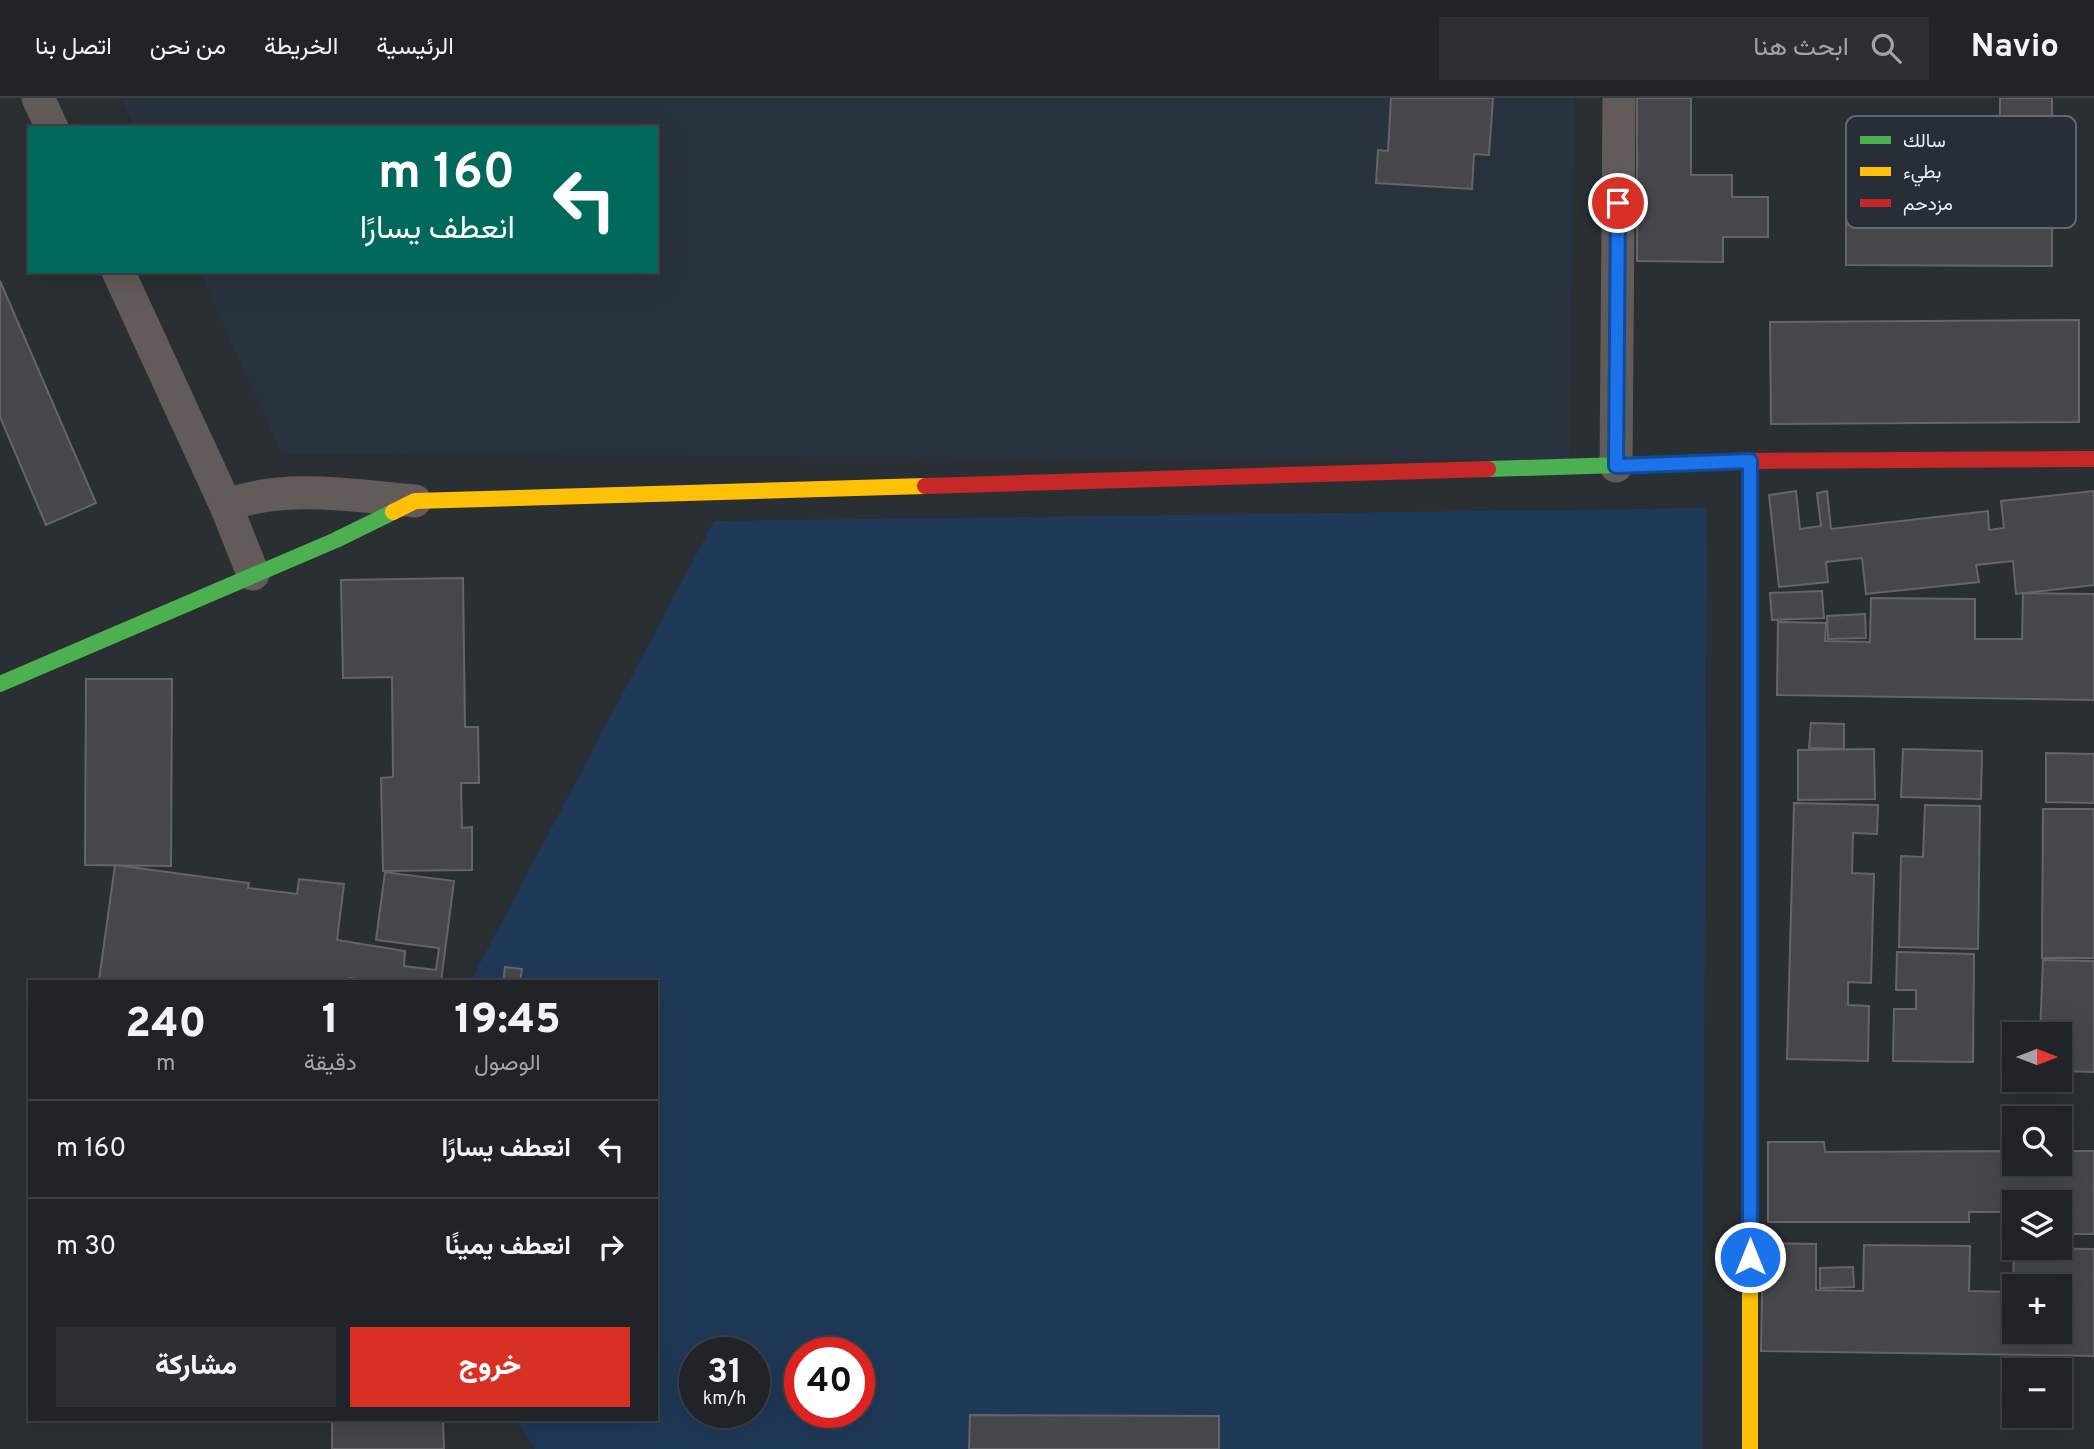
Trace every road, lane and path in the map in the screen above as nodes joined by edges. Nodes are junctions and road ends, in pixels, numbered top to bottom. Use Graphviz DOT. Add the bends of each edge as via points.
graph roads {
  1 [pos="38,98"];
  2 [pos="1619,98"];
  3 [pos="51,126"];
  4 [pos="119,273"];
  5 [pos="2094,459"];
  6 [pos="1750,461"];
  7 [pos="1616,466"];
  8 [pos="415,501"];
  9 [pos="226,506"];
  10 [pos="253,574"];
  11 [pos="0,684"];
  12 [pos="1750,1449"];
  1 -- 3 [label="street"];
  2 -- 7 [label="street"];
  4 -- 9 [label="street"];
  5 -- 6 [label="street"];
  6 -- 7 [label="street"];
  6 -- 12 [label="street"];
  7 -- 8 [label="street"];
  8 -- 9 [label="street" via="272,494"];
  8 -- 10 [label="street"];
  9 -- 10 [label="street"];
  10 -- 11 [label="street"];
}
